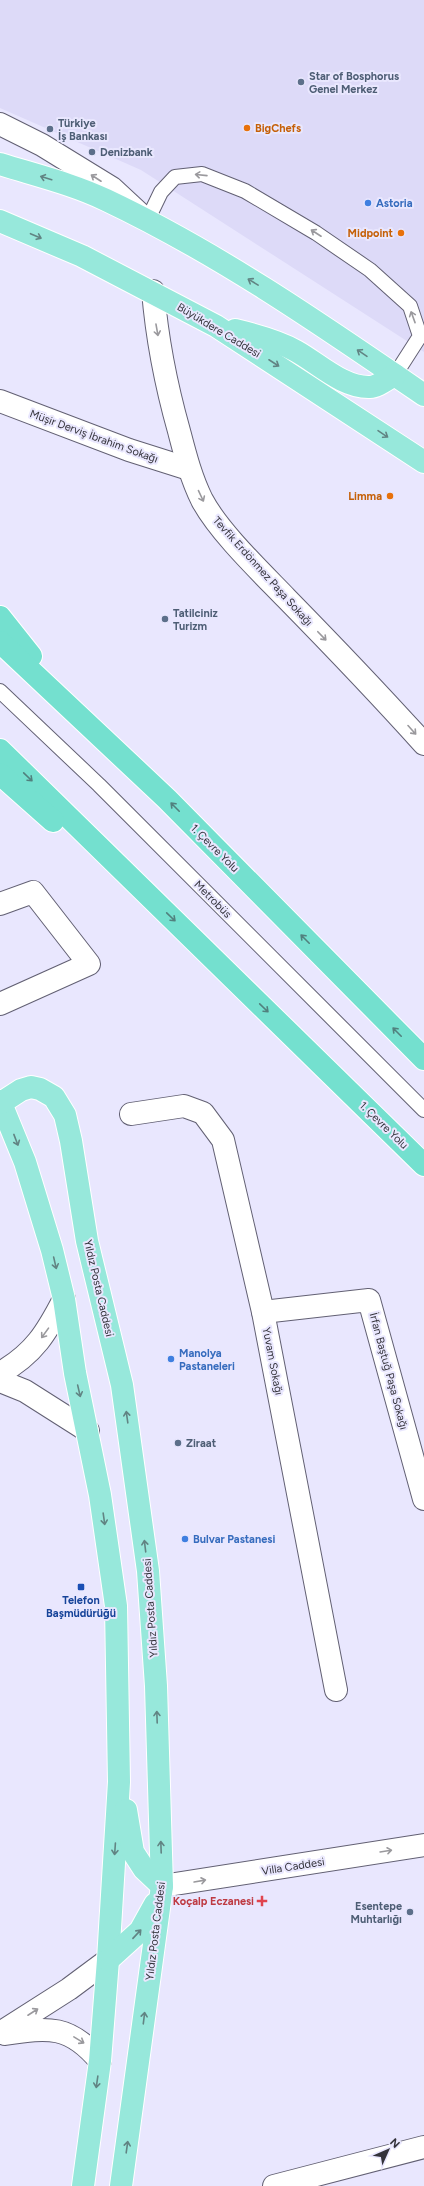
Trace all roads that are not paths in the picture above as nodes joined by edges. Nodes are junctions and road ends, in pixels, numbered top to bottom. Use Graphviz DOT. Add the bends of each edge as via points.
graph roads {
  1 [pos="0,124"];
  2 [pos="0,164"];
  3 [pos="0,221"];
  4 [pos="147,221"];
  5 [pos="152,291"];
  6 [pos="216,326"];
  7 [pos="395,375"];
  8 [pos="424,395"];
  9 [pos="0,401"];
  10 [pos="424,462"];
  11 [pos="189,470"];
  12 [pos="0,617"];
  13 [pos="0,642"];
  14 [pos="0,691"];
  15 [pos="74,710"];
  16 [pos="424,744"];
  17 [pos="0,750"];
  18 [pos="0,774"];
  19 [pos="143,890"];
  20 [pos="0,904"];
  21 [pos="0,1004"];
  22 [pos="424,1059"];
  23 [pos="1,1102"];
  24 [pos="424,1110"];
  25 [pos="131,1114"];
  26 [pos="424,1165"];
  27 [pos="64,1298"];
  28 [pos="263,1312"];
  29 [pos="0,1372"];
  30 [pos="0,1381"];
  31 [pos="88,1431"];
  32 [pos="424,1499"];
  33 [pos="336,1690"];
  34 [pos="119,1782"];
  35 [pos="424,1845"];
  36 [pos="162,1886"];
  37 [pos="108,1960"];
  38 [pos="0,2034"];
  39 [pos="100,2061"];
  40 [pos="424,2147"];
  41 [pos="83,2186"];
  42 [pos="122,2186"];
  43 [pos="274,2186"];
  4 -- 1 [label="street, one-way" via="112,188 49,149"];
  4 -- 2 [label="main road, one-way" via="105,199"];
  3 -- 5 [label="main road, Büyükdere Caddesi, one-way" via="82,256"];
  7 -- 4 [label="main road, one-way" via="285,301"];
  7 -- 4 [label="lane, one-way" via="420,336 410,306 370,270 316,233 245,191 202,174 175,177 161,192"];
  5 -- 6 [label="main road, Büyükdere Caddesi"];
  5 -- 11 [label="street, Tevfik Erdönmez Paşa Sokağı, one-way" via="169,395"];
  6 -- 7 [label="main road" via="271,340 296,351 348,382 371,387"];
  6 -- 10 [label="main road, Büyükdere Caddesi, one-way"];
  7 -- 8 [label="main road"];
  9 -- 11 [label="street, Müşir Derviş İbrahim Sokağı"];
  11 -- 16 [label="street, Tevfik Erdönmez Paşa Sokağı, one-way" via="202,500 214,519 269,581 384,699"];
  12 -- 15 [label="highway"];
  13 -- 15 [label="highway, 1. Çevre Yolu"];
  14 -- 24 [label="lane, Metrobüs" via="99,785"];
  22 -- 15 [label="highway, 1. Çevre Yolu, one-way" via="166,798"];
  17 -- 19 [label="highway, 1. Çevre Yolu, one-way"];
  18 -- 19 [label="highway" via="56,823"];
  19 -- 26 [label="highway, 1. Çevre Yolu, one-way"];
  20 -- 21 [label="street" via="33,892 89,964"];
  23 -- 27 [label="main road, Yıldız Posta Caddesi, one-way" via="24,1162 52,1250"];
  36 -- 23 [label="main road, Yıldız Posta Caddesi, one-way" via="156,1686 148,1571 122,1385 88,1241 65,1115 54,1097 31,1087"];
  25 -- 28 [label="street, Yuvam Sokağı" via="184,1106 203,1113 223,1140"];
  27 -- 29 [label="street, one-way" via="50,1325 33,1349"];
  27 -- 31 [label="main road, Yıldız Posta Caddesi, one-way" via="75,1373"];
  28 -- 32 [label="street, İrfan Baştuğ Paşa Sokağı" via="369,1300"];
  28 -- 33 [label="street, Yuvam Sokağı"];
  30 -- 31 [label="street" via="25,1391"];
  31 -- 34 [label="main road, Yıldız Posta Caddesi, one-way" via="116,1606"];
  34 -- 36 [label="main road" via="133,1852 144,1869"];
  34 -- 37 [label="main road, Yıldız Posta Caddesi, one-way"];
  36 -- 35 [label="street, Villa Caddesi, one-way"];
  37 -- 36 [label="main road, one-way" via="140,1931 152,1913"];
  42 -- 36 [label="main road, Yıldız Posta Caddesi, one-way"];
  38 -- 37 [label="street, one-way"];
  37 -- 39 [label="main road, Yıldız Posta Caddesi"];
  38 -- 39 [label="street, one-way" via="33,2030 64,2032 86,2044"];
  39 -- 41 [label="main road, Yıldız Posta Caddesi, one-way"];
  40 -- 43 [label="street"];
}
